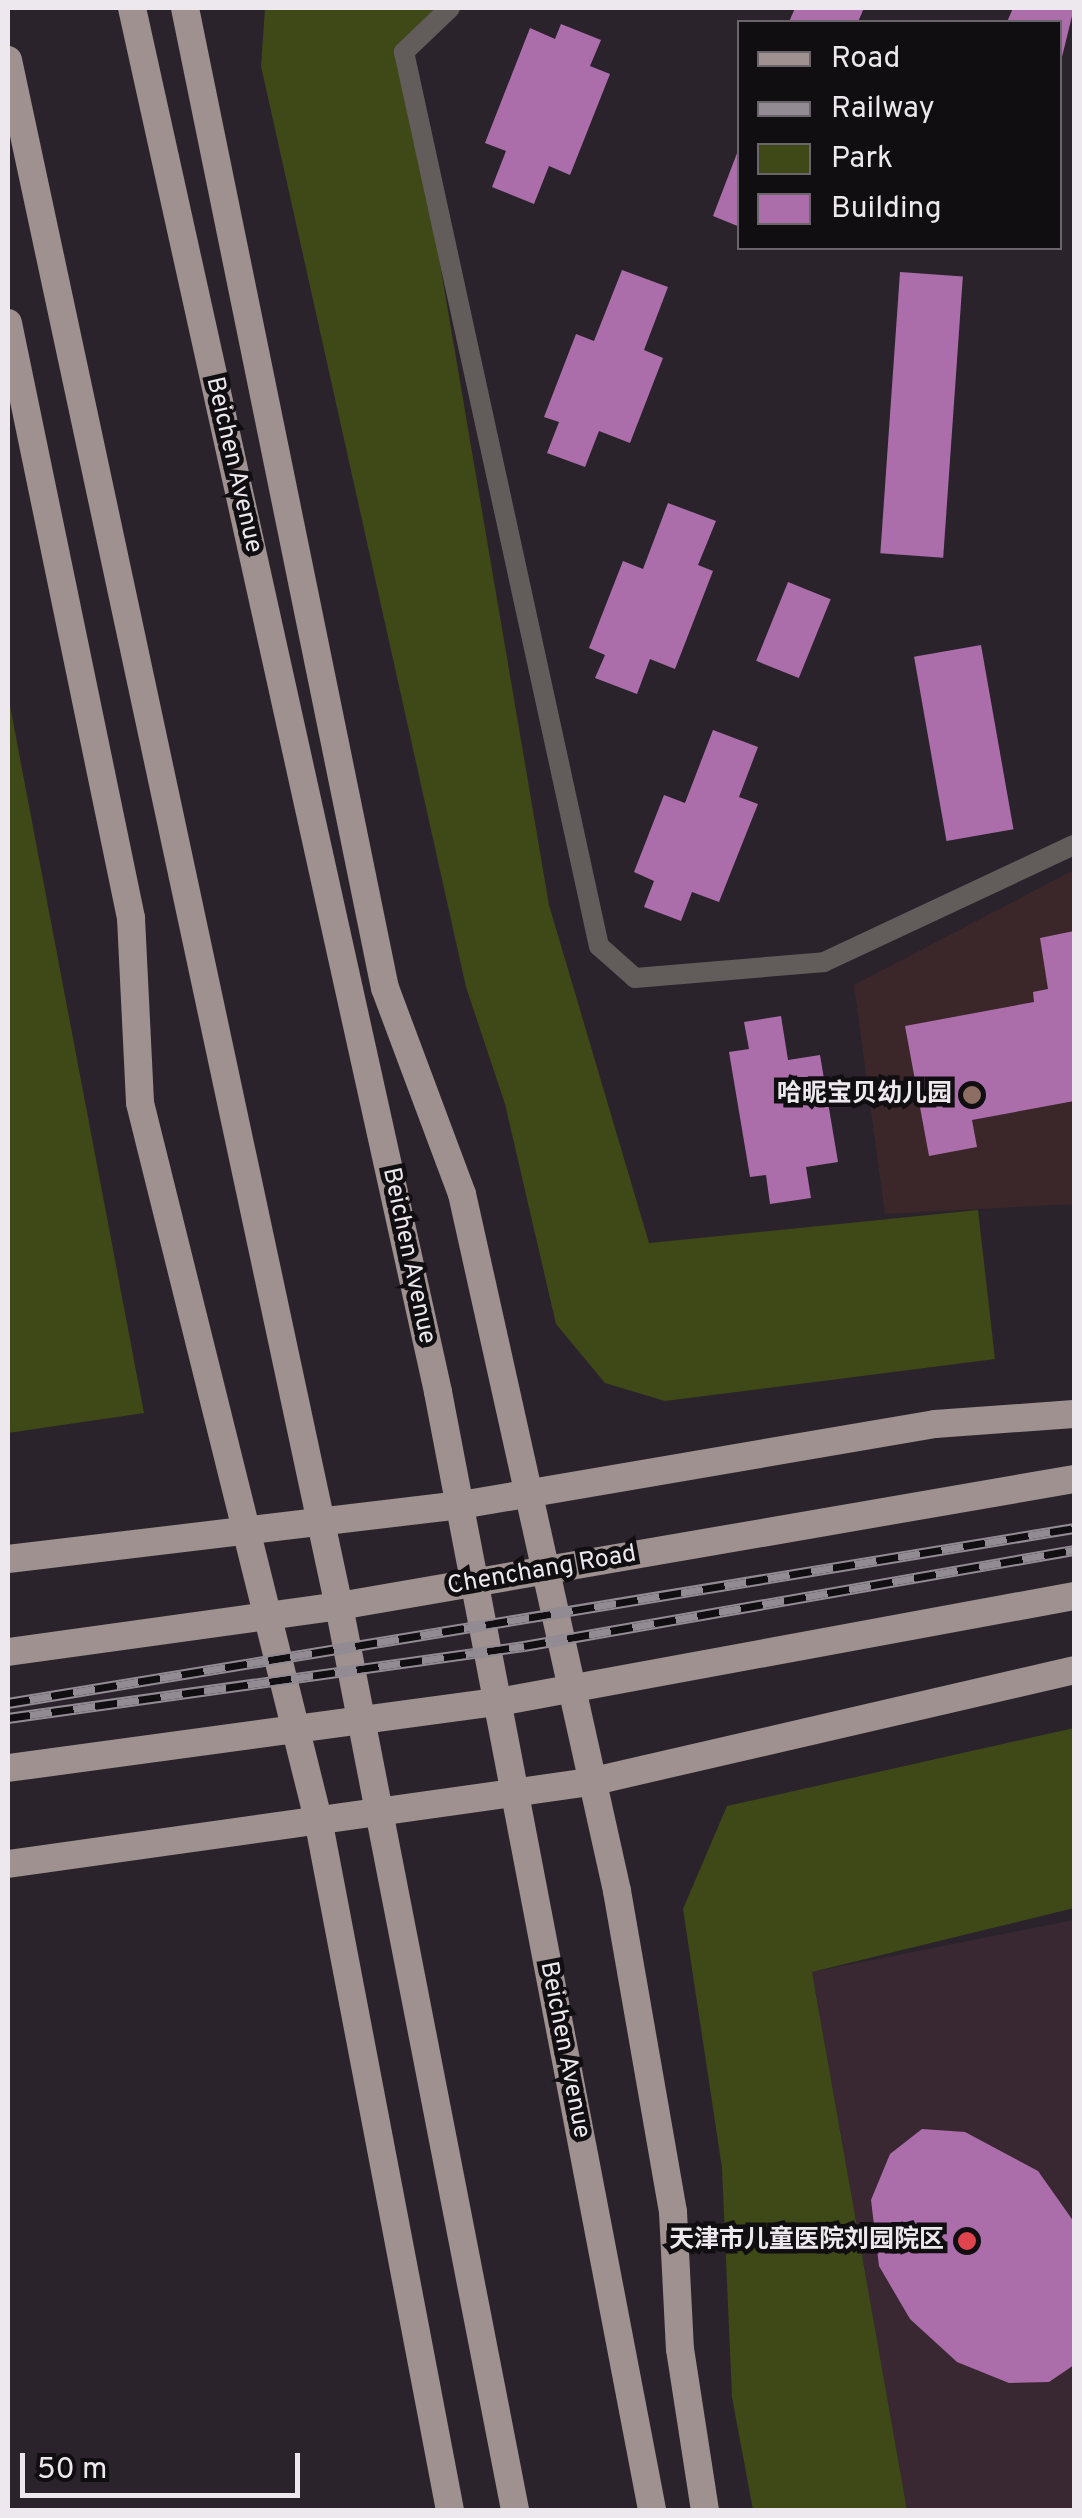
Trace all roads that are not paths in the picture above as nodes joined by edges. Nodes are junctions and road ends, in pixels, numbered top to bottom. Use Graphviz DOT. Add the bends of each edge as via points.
graph roads {
  1 [pos="132,8"];
  2 [pos="186,8"];
  3 [pos="450,8"];
  4 [pos="8,60"];
  5 [pos="8,323"];
  6 [pos="1074,845"];
  7 [pos="1074,1414"];
  8 [pos="1074,1479"];
  9 [pos="530,1494"];
  10 [pos="461,1505"];
  11 [pos="321,1522"];
  12 [pos="250,1531"];
  13 [pos="8,1559"];
  14 [pos="547,1571"];
  15 [pos="477,1582"];
  16 [pos="1074,1596"];
  17 [pos="339,1606"];
  18 [pos="271,1616"];
  19 [pos="8,1652"];
  20 [pos="1074,1670"];
  21 [pos="571,1689"];
  22 [pos="499,1702"];
  23 [pos="362,1721"];
  24 [pos="295,1728"];
  25 [pos="8,1768"];
  26 [pos="590,1782"];
  27 [pos="516,1795"];
  28 [pos="378,1812"];
  29 [pos="318,1819"];
  30 [pos="8,1864"];
  31 [pos="450,2510"];
  32 [pos="515,2510"];
  33 [pos="652,2510"];
  34 [pos="704,2510"];
  1 -- 10 [label="main road, Beichen Avenue"];
  2 -- 9 [label="main road" via="385,988 462,1194"];
  3 -- 6 [label="lane" via="404,52 600,946 635,978 824,962"];
  4 -- 11 [label="main road"];
  5 -- 12 [label="main road" via="131,918 140,1102 212,1417"];
  7 -- 9 [label="main road" via="935,1424"];
  8 -- 14 [label="main road, Chenchang Road"];
  9 -- 10 [label="main road"];
  9 -- 14 [label="main road"];
  10 -- 11 [label="main road"];
  10 -- 15 [label="main road, Beichen Avenue"];
  11 -- 12 [label="main road"];
  11 -- 17 [label="main road"];
  12 -- 13 [label="main road"];
  12 -- 18 [label="main road"];
  14 -- 15 [label="main road, Chenchang Road"];
  14 -- 21 [label="main road"];
  15 -- 17 [label="main road, Chenchang Road"];
  15 -- 22 [label="main road, Beichen Avenue"];
  16 -- 21 [label="main road"];
  17 -- 18 [label="main road, Chenchang Road"];
  17 -- 23 [label="main road"];
  18 -- 19 [label="main road, Chenchang Road"];
  18 -- 24 [label="main road"];
  20 -- 26 [label="main road"];
  21 -- 22 [label="main road"];
  21 -- 26 [label="main road"];
  22 -- 23 [label="main road"];
  22 -- 27 [label="main road, Beichen Avenue"];
  23 -- 24 [label="main road"];
  23 -- 28 [label="main road"];
  24 -- 25 [label="main road"];
  24 -- 29 [label="main road"];
  26 -- 27 [label="main road"];
  26 -- 34 [label="main road" via="674,2212 680,2349"];
  27 -- 28 [label="main road"];
  27 -- 33 [label="main road, Beichen Avenue"];
  28 -- 29 [label="main road"];
  28 -- 32 [label="main road"];
  29 -- 30 [label="main road"];
  29 -- 31 [label="main road"];
}
